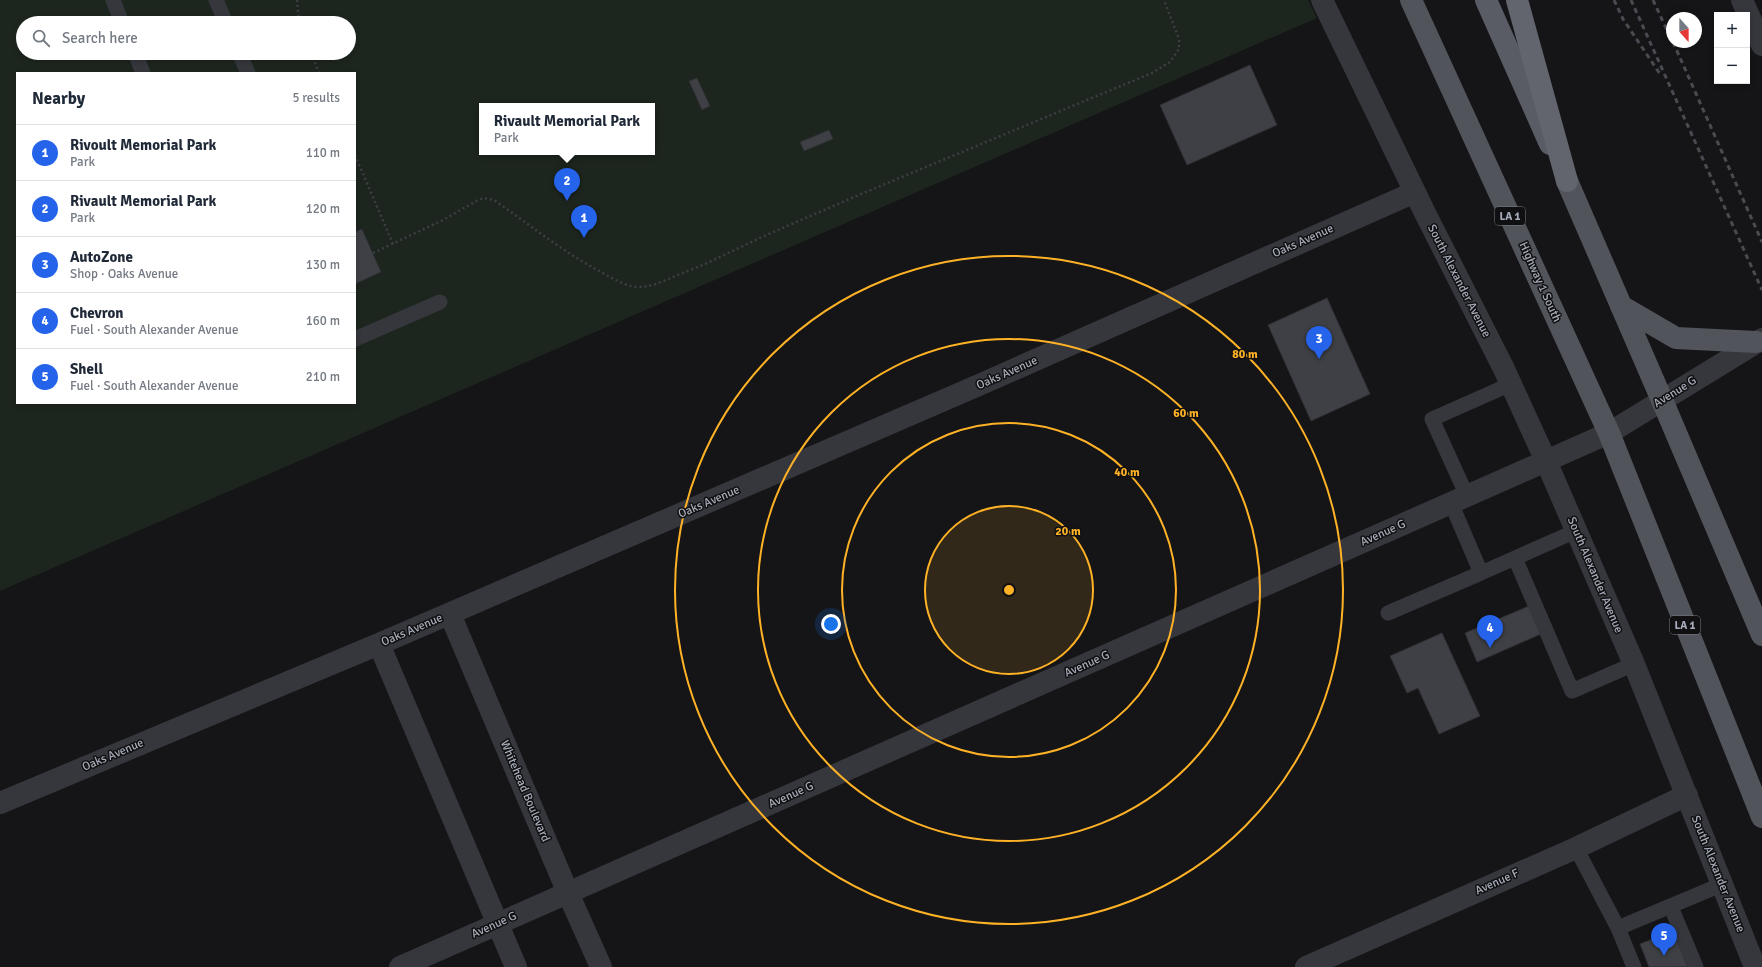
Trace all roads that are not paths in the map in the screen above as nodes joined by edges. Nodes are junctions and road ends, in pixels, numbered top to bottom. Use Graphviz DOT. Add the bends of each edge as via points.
graph roads {
  1 [pos="112,0"];
  2 [pos="216,0"];
  3 [pos="1322,0"];
  4 [pos="1411,0"];
  5 [pos="1486,0"];
  6 [pos="1517,0"];
  7 [pos="1742,0"];
  8 [pos="119,16"];
  9 [pos="223,16"];
  10 [pos="1760,37"];
  11 [pos="138,60"];
  12 [pos="242,60"];
  13 [pos="143,72"];
  14 [pos="248,72"];
  15 [pos="1567,182"];
  16 [pos="1414,192"];
  17 [pos="440,302"];
  18 [pos="1621,306"];
  19 [pos="356,339"];
  20 [pos="1759,340"];
  21 [pos="1511,384"];
  22 [pos="1662,400"];
  23 [pos="1609,433"];
  24 [pos="1546,461"];
  25 [pos="1459,500"];
  26 [pos="1576,530"];
  27 [pos="1515,558"];
  28 [pos="1481,573"];
  29 [pos="450,614"];
  30 [pos="1388,614"];
  31 [pos="1762,635"];
  32 [pos="379,644"];
  33 [pos="1634,664"];
  34 [pos="1687,795"];
  35 [pos="0,802"];
  36 [pos="1762,817"];
  37 [pos="1576,848"];
  38 [pos="1722,884"];
  39 [pos="568,893"];
  40 [pos="1671,907"];
  41 [pos="497,924"];
  42 [pos="1618,928"];
  43 [pos="400,967"];
  44 [pos="516,967"];
  45 [pos="601,967"];
  46 [pos="1306,967"];
  47 [pos="1634,967"];
  48 [pos="1696,967"];
  49 [pos="1755,967"];
  1 -- 8 [label="lane"];
  2 -- 9 [label="lane"];
  3 -- 16 [label="street, South Alexander Avenue"];
  4 -- 23 [label="main road, Highway 1 South / LA 1"];
  5 -- 15 [label="highway"];
  6 -- 15 [label="highway"];
  7 -- 10 [label="street"];
  11 -- 13 [label="lane"];
  12 -- 14 [label="lane"];
  15 -- 18 [label="main road"];
  16 -- 21 [label="street, South Alexander Avenue"];
  16 -- 29 [label="street, Oaks Avenue"];
  17 -- 19 [label="lane"];
  18 -- 20 [label="main road" via="1676,338"];
  18 -- 22 [label="main road"];
  20 -- 22 [label="street, Avenue G"];
  21 -- 24 [label="street, South Alexander Avenue"];
  21 -- 25 [label="lane" via="1432,419"];
  22 -- 23 [label="street, Avenue G"];
  22 -- 31 [label="main road"];
  23 -- 24 [label="street, Avenue G"];
  23 -- 36 [label="main road, LA 1"];
  24 -- 25 [label="street, Avenue G"];
  24 -- 26 [label="street, South Alexander Avenue"];
  25 -- 28 [label="lane"];
  25 -- 39 [label="street, Avenue G"];
  26 -- 27 [label="lane"];
  26 -- 33 [label="street, South Alexander Avenue"];
  27 -- 28 [label="lane"];
  27 -- 33 [label="lane" via="1572,691"];
  28 -- 30 [label="lane"];
  29 -- 32 [label="street, Oaks Avenue"];
  29 -- 39 [label="street, Whitehead Boulevard"];
  32 -- 35 [label="street, Oaks Avenue"];
  32 -- 41 [label="street"];
  33 -- 34 [label="street, South Alexander Avenue"];
  34 -- 37 [label="street, Avenue F"];
  34 -- 38 [label="street, South Alexander Avenue"];
  37 -- 42 [label="lane"];
  37 -- 46 [label="street, Avenue F"];
  38 -- 40 [label="lane"];
  38 -- 49 [label="street, South Alexander Avenue"];
  39 -- 41 [label="street, Avenue G"];
  39 -- 45 [label="street, Whitehead Boulevard"];
  40 -- 42 [label="lane"];
  40 -- 48 [label="lane"];
  41 -- 43 [label="street, Avenue G"];
  41 -- 44 [label="street"];
  42 -- 47 [label="lane"];
}
